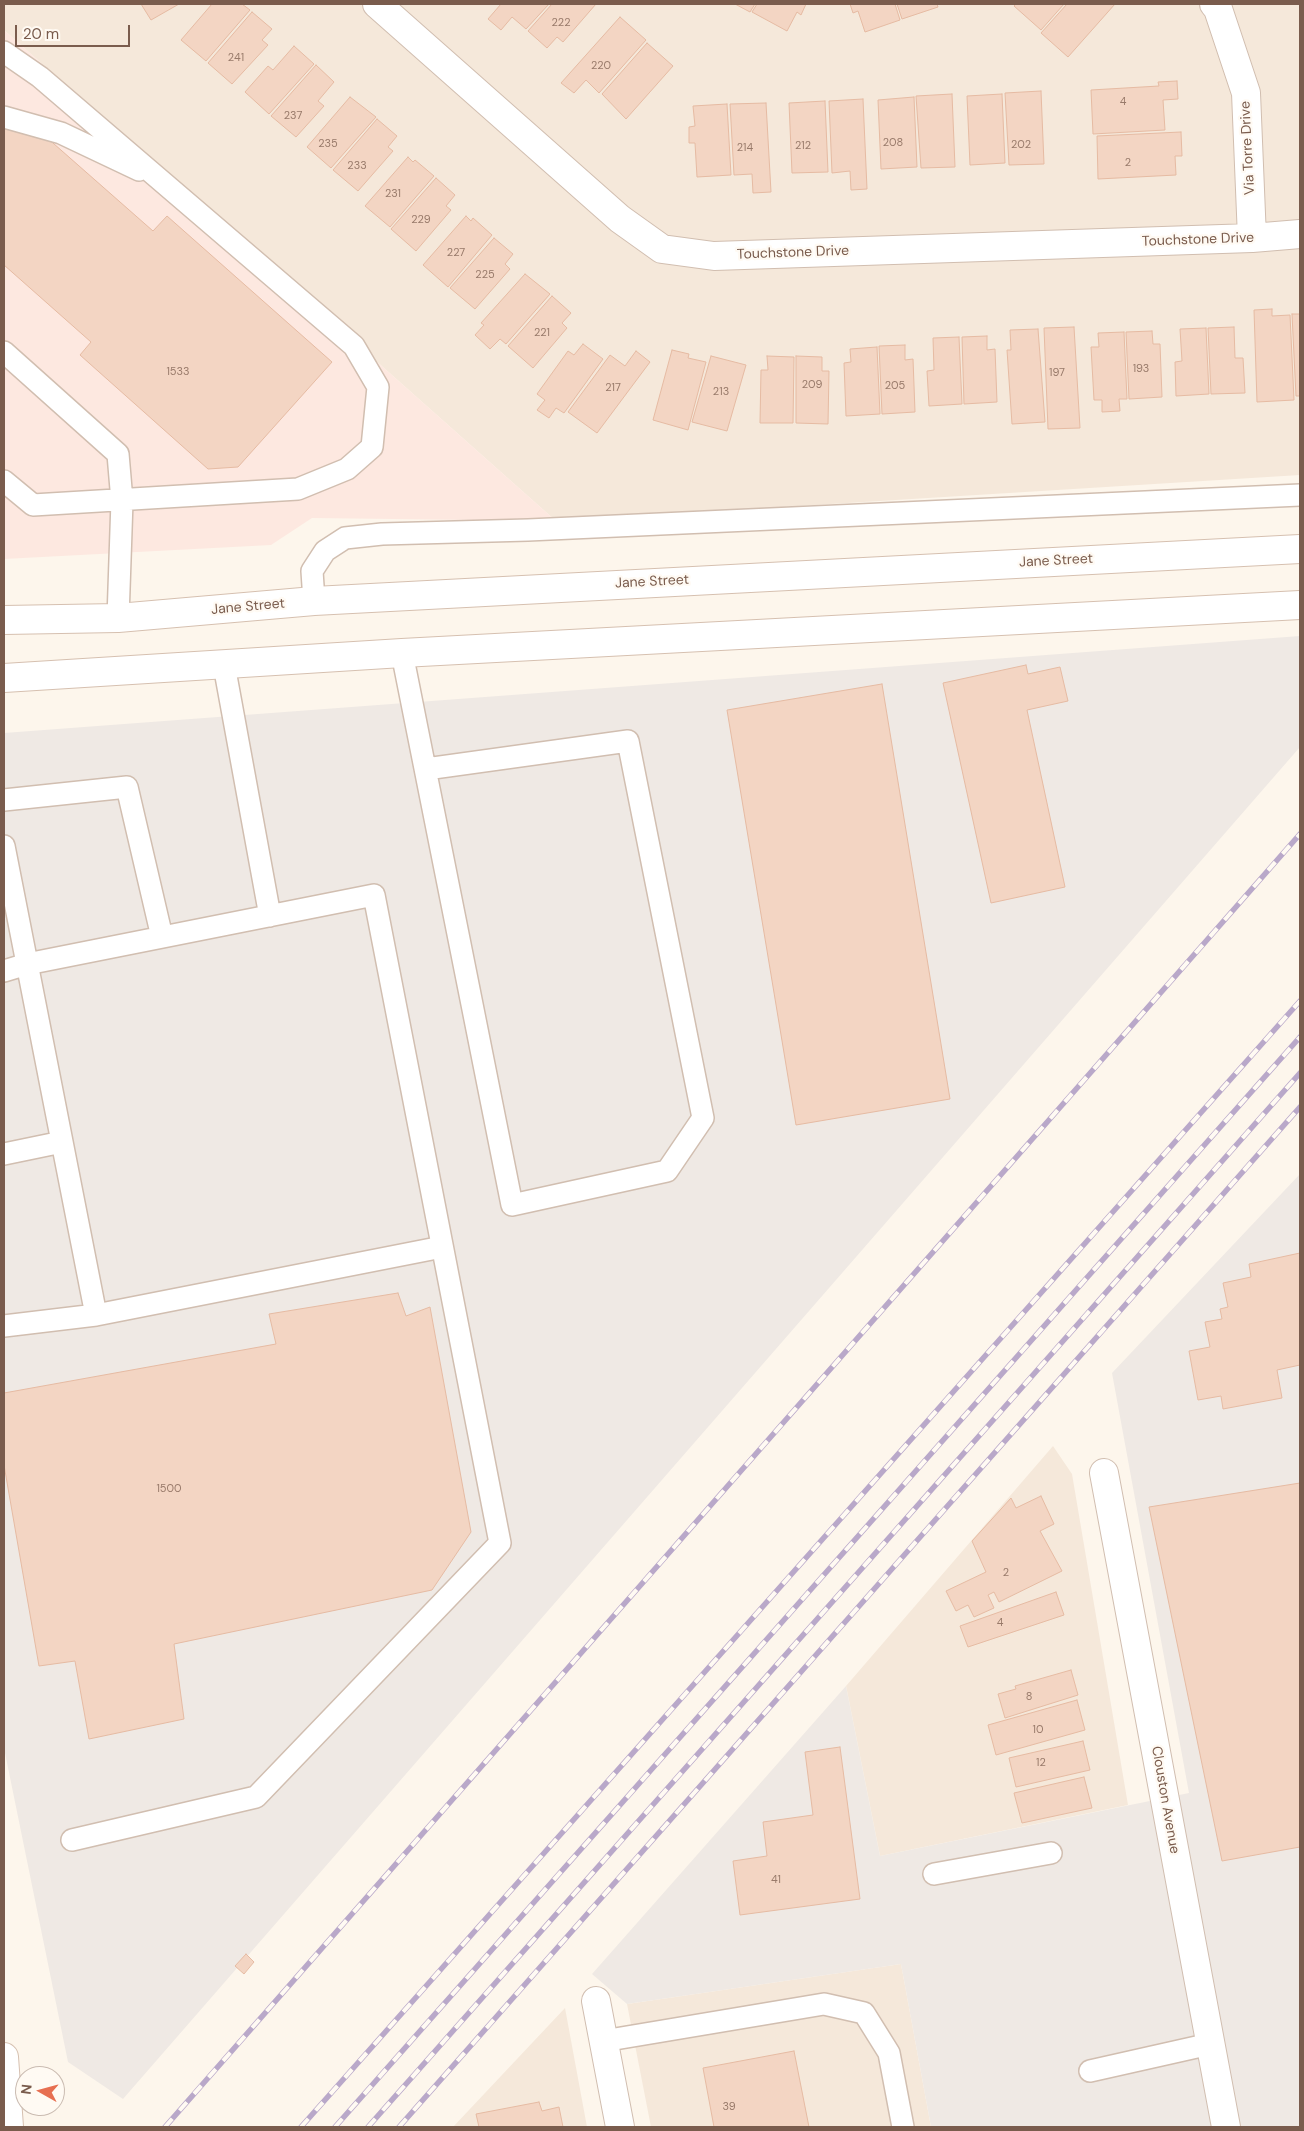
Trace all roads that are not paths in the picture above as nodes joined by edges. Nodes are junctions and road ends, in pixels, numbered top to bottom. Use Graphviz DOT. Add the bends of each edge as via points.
graph roads {
  1 [pos="376,4"];
  2 [pos="1214,4"];
  3 [pos="4,52"];
  4 [pos="4,117"];
  5 [pos="164,182"];
  6 [pos="1300,234"];
  7 [pos="1252,238"];
  8 [pos="4,352"];
  9 [pos="4,481"];
  10 [pos="1300,495"];
  11 [pos="122,501"];
  12 [pos="1300,549"];
  13 [pos="314,601"];
  14 [pos="1300,605"];
  15 [pos="118,618"];
  16 [pos="4,620"];
  17 [pos="402,653"];
  18 [pos="224,665"];
  19 [pos="4,678"];
  20 [pos="426,770"];
  21 [pos="4,800"];
  22 [pos="4,846"];
  23 [pos="270,916"];
  24 [pos="162,937"];
  25 [pos="27,964"];
  26 [pos="4,971"];
  27 [pos="62,1142"];
  28 [pos="4,1154"];
  29 [pos="442,1247"];
  30 [pos="96,1315"];
  31 [pos="4,1326"];
  32 [pos="1104,1473"];
  33 [pos="72,1840"];
  34 [pos="1051,1853"];
  35 [pos="934,1874"];
  36 [pos="596,2001"];
  37 [pos="604,2041"];
  38 [pos="1210,2044"];
  39 [pos="4,2057"];
  40 [pos="1090,2071"];
  41 [pos="9,2127"];
  42 [pos="620,2127"];
  43 [pos="903,2127"];
  44 [pos="1226,2127"];
  1 -- 7 [label="main road, Touchstone Drive" via="620,219 662,249 714,256"];
  2 -- 7 [label="main road, Via Torre Drive" via="1246,94"];
  3 -- 5 [label="lane" via="40,77"];
  4 -- 5 [label="lane" via="61,133"];
  5 -- 11 [label="lane" via="354,346 378,387 372,447 347,469 298,489"];
  6 -- 7 [label="main road, Touchstone Drive"];
  8 -- 11 [label="lane" via="118,454"];
  9 -- 11 [label="lane" via="34,505"];
  10 -- 13 [label="lane" via="382,534 345,538 325,551 312,571"];
  11 -- 15 [label="lane"];
  12 -- 13 [label="main road, Jane Street"];
  13 -- 15 [label="main road, Jane Street"];
  14 -- 17 [label="main road"];
  15 -- 16 [label="main road, Jane Street"];
  17 -- 18 [label="main road"];
  17 -- 20 [label="lane"];
  18 -- 19 [label="main road"];
  18 -- 23 [label="lane"];
  20 -- 20 [label="lane" via="512,1205 667,1171 703,1118 628,741"];
  21 -- 24 [label="lane" via="127,787"];
  22 -- 25 [label="lane"];
  23 -- 24 [label="lane"];
  23 -- 29 [label="lane" via="374,895"];
  24 -- 25 [label="lane"];
  25 -- 26 [label="lane"];
  25 -- 27 [label="lane"];
  27 -- 28 [label="lane"];
  27 -- 30 [label="lane"];
  29 -- 30 [label="lane"];
  29 -- 33 [label="lane" via="500,1543 256,1797"];
  30 -- 31 [label="lane"];
  32 -- 38 [label="main road, Clouston Avenue"];
  34 -- 35 [label="lane"];
  36 -- 37 [label="main road"];
  37 -- 42 [label="main road"];
  37 -- 43 [label="lane" via="824,2004 864,2013 890,2053"];
  38 -- 40 [label="lane"];
  38 -- 44 [label="main road, Clouston Avenue"];
  39 -- 41 [label="main road"];
}
